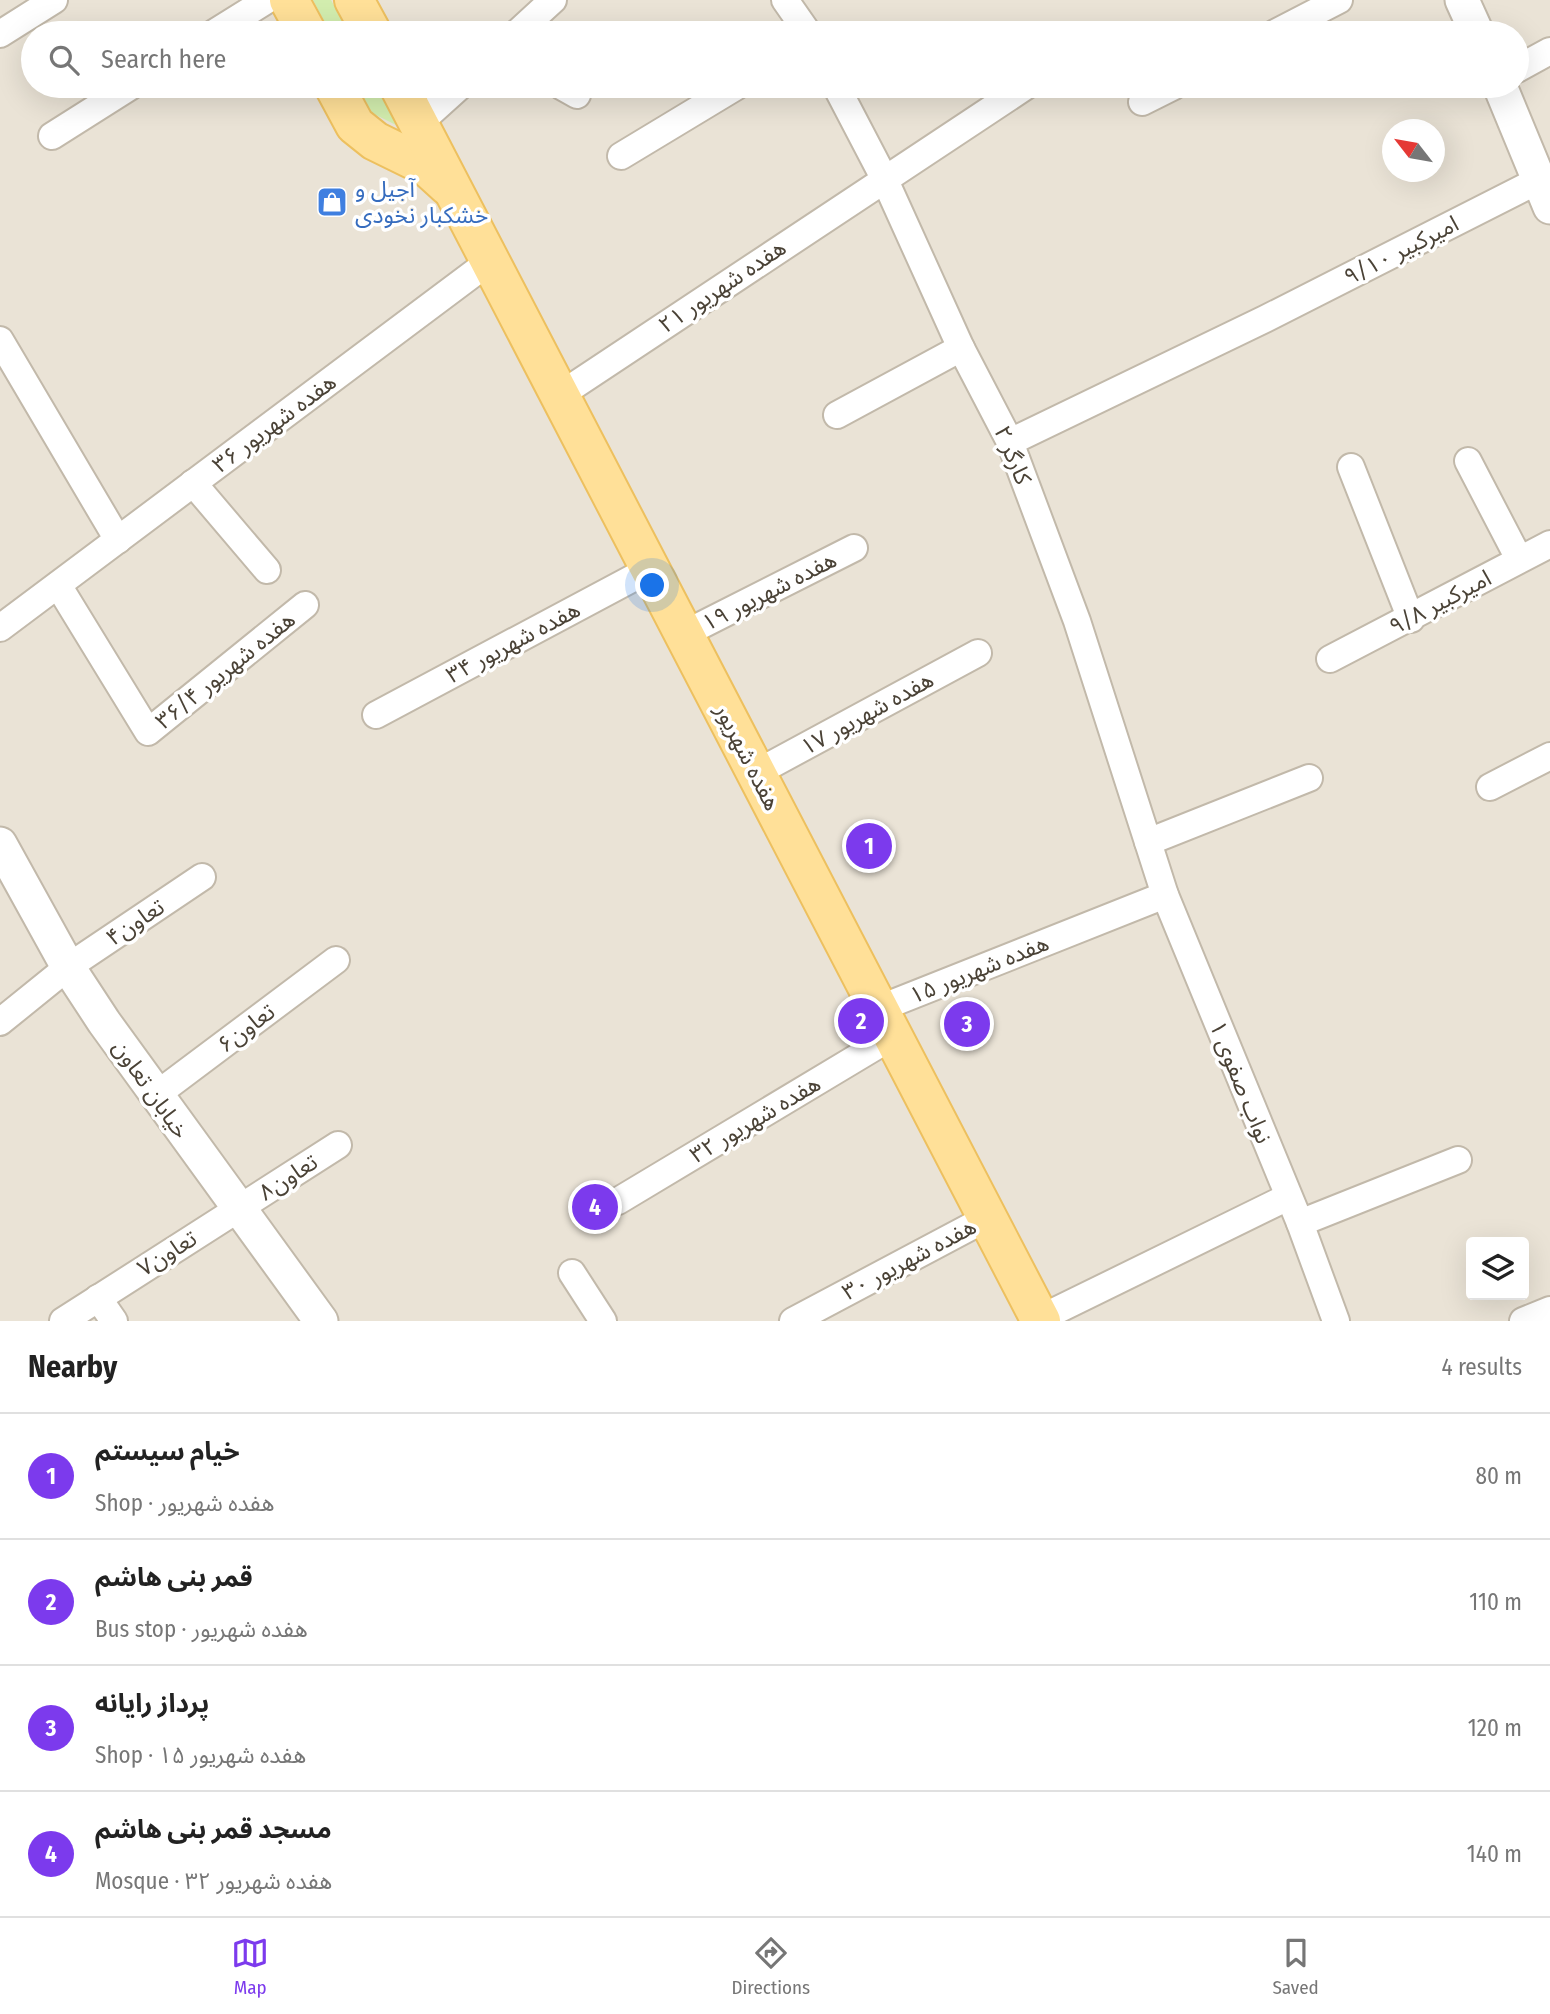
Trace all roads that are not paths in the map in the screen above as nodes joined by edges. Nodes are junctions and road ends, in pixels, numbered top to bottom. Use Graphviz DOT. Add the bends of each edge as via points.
graph roads {
  1 [pos="54,0"];
  2 [pos="267,0"];
  3 [pos="289,0"];
  4 [pos="354,0"];
  5 [pos="553,0"];
  6 [pos="785,0"];
  7 [pos="1339,0"];
  8 [pos="1462,0"];
  9 [pos="233,21"];
  10 [pos="300,21"];
  11 [pos="365,21"];
  12 [pos="530,21"];
  13 [pos="800,21"];
  14 [pos="1298,21"];
  15 [pos="1472,21"];
  16 [pos="0,34"];
  17 [pos="1550,51"];
  18 [pos="1529,62"];
  19 [pos="112,98"];
  20 [pos="340,98"];
  21 [pos="405,98"];
  22 [pos="447,98"];
  23 [pos="717,98"];
  24 [pos="842,98"];
  25 [pos="1007,98"];
  26 [pos="1150,98"];
  27 [pos="1505,98"];
  28 [pos="1142,102"];
  29 [pos="419,124"];
  30 [pos="52,136"];
  31 [pos="621,156"];
  32 [pos="884,178"];
  33 [pos="455,192"];
  34 [pos="1543,194"];
  35 [pos="490,261"];
  36 [pos="0,340"];
  37 [pos="961,348"];
  38 [pos="560,395"];
  39 [pos="837,415"];
  40 [pos="1010,442"];
  41 [pos="1468,461"];
  42 [pos="1351,467"];
  43 [pos="193,483"];
  44 [pos="118,540"];
  45 [pos="1550,544"];
  46 [pos="855,548"];
  47 [pos="1519,559"];
  48 [pos="650,569"];
  49 [pos="267,570"];
  50 [pos="58,584"];
  51 [pos="306,605"];
  52 [pos="1411,619"];
  53 [pos="0,628"];
  54 [pos="684,634"];
  55 [pos="978,653"];
  56 [pos="1330,659"];
  57 [pos="376,715"];
  58 [pos="1550,756"];
  59 [pos="756,773"];
  60 [pos="1309,778"];
  61 [pos="1490,787"];
  62 [pos="1148,842"];
  63 [pos="0,844"];
  64 [pos="202,877"];
  65 [pos="1165,895"];
  66 [pos="336,960"];
  67 [pos="68,967"];
  68 [pos="0,1022"];
  69 [pos="886,1023"];
  70 [pos="156,1095"];
  71 [pos="338,1145"];
  72 [pos="1458,1160"];
  73 [pos="1288,1197"];
  74 [pos="618,1202"];
  75 [pos="237,1209"];
  76 [pos="987,1218"];
  77 [pos="1300,1223"];
  78 [pos="572,1273"];
  79 [pos="98,1297"];
  80 [pos="1550,1310"];
  81 [pos="1040,1320"];
  82 [pos="63,1321"];
  83 [pos="114,1321"];
  84 [pos="321,1321"];
  85 [pos="603,1321"];
  86 [pos="793,1321"];
  87 [pos="1336,1321"];
  88 [pos="1523,1321"];
  1 -- 16 [label="street"];
  2 -- 9 [label="street"];
  3 -- 10 [label="main road"];
  4 -- 11 [label="main road"];
  5 -- 12 [label="street"];
  6 -- 13 [label="street"];
  7 -- 14 [label="street"];
  8 -- 15 [label="street"];
  17 -- 18 [label="street"];
  19 -- 30 [label="street"];
  20 -- 33 [label="main road, هفده شهریور" via="355,125 375,141 426,166"];
  21 -- 29 [label="main road, هفده شهریور"];
  22 -- 29 [label="street"];
  23 -- 31 [label="street"];
  24 -- 32 [label="street, کارگر ۲"];
  25 -- 32 [label="street, هفده شهریور ۲۱"];
  26 -- 28 [label="street"];
  27 -- 34 [label="street"];
  29 -- 33 [label="main road, هفده شهریور"];
  32 -- 37 [label="street, کارگر ۲"];
  32 -- 38 [label="street, هفده شهریور ۲۱"];
  33 -- 35 [label="main road, هفده شهریور"];
  34 -- 40 [label="street, امیرکبیر ۹/۱۰" via="1265,319"];
  35 -- 38 [label="main road, هفده شهریور"];
  35 -- 43 [label="street, هفده شهریور ۳۶"];
  36 -- 44 [label="street"];
  37 -- 39 [label="street"];
  37 -- 40 [label="street, کارگر ۲"];
  38 -- 48 [label="main road, هفده شهریور"];
  40 -- 62 [label="street, کارگر ۲" via="1077,621"];
  41 -- 47 [label="street"];
  42 -- 52 [label="street"];
  43 -- 44 [label="street, هفده شهریور ۳۶"];
  43 -- 49 [label="street"];
  44 -- 50 [label="street, هفده شهریور ۳۶"];
  45 -- 47 [label="street, امیرکبیر ۹/۸"];
  46 -- 54 [label="street, هفده شهریور ۱۹"];
  47 -- 52 [label="street, امیرکبیر ۹/۸"];
  48 -- 54 [label="main road, هفده شهریور"];
  48 -- 57 [label="street, هفده شهریور ۳۴"];
  50 -- 51 [label="street, هفده شهریور ۳۶/۴" via="148,732"];
  50 -- 53 [label="street, هفده شهریور ۳۶"];
  52 -- 56 [label="street, امیرکبیر ۹/۸"];
  54 -- 59 [label="main road, هفده شهریور"];
  55 -- 59 [label="street, هفده شهریور ۱۷"];
  58 -- 61 [label="street"];
  59 -- 69 [label="main road, هفده شهریور"];
  60 -- 62 [label="street"];
  62 -- 65 [label="street, نواب صفوی ۱"];
  63 -- 67 [label="street, خیابان تعاون"];
  64 -- 67 [label="street, تعاون۴"];
  65 -- 69 [label="street, هفده شهریور ۱۵" via="1080,928"];
  65 -- 73 [label="street, نواب صفوی ۱"];
  66 -- 70 [label="street, تعاون۶"];
  67 -- 68 [label="street, تعاون۴"];
  67 -- 70 [label="street, خیابان تعاون"];
  69 -- 74 [label="street, هفده شهریور ۳۲"];
  69 -- 76 [label="main road, هفده شهریور"];
  70 -- 75 [label="street, خیابان تعاون"];
  71 -- 75 [label="street, تعاون۸"];
  72 -- 77 [label="street"];
  73 -- 77 [label="street, نواب صفوی ۱"];
  73 -- 81 [label="street"];
  75 -- 79 [label="street, تعاون۷"];
  75 -- 84 [label="street, خیابان تعاون"];
  76 -- 81 [label="main road, هفده شهریور"];
  76 -- 86 [label="street, هفده شهریور ۳۰"];
  77 -- 87 [label="street, نواب صفوی ۱"];
  78 -- 85 [label="street"];
  79 -- 82 [label="street, تعاون۷"];
  79 -- 83 [label="street"];
  80 -- 88 [label="street"];
}
